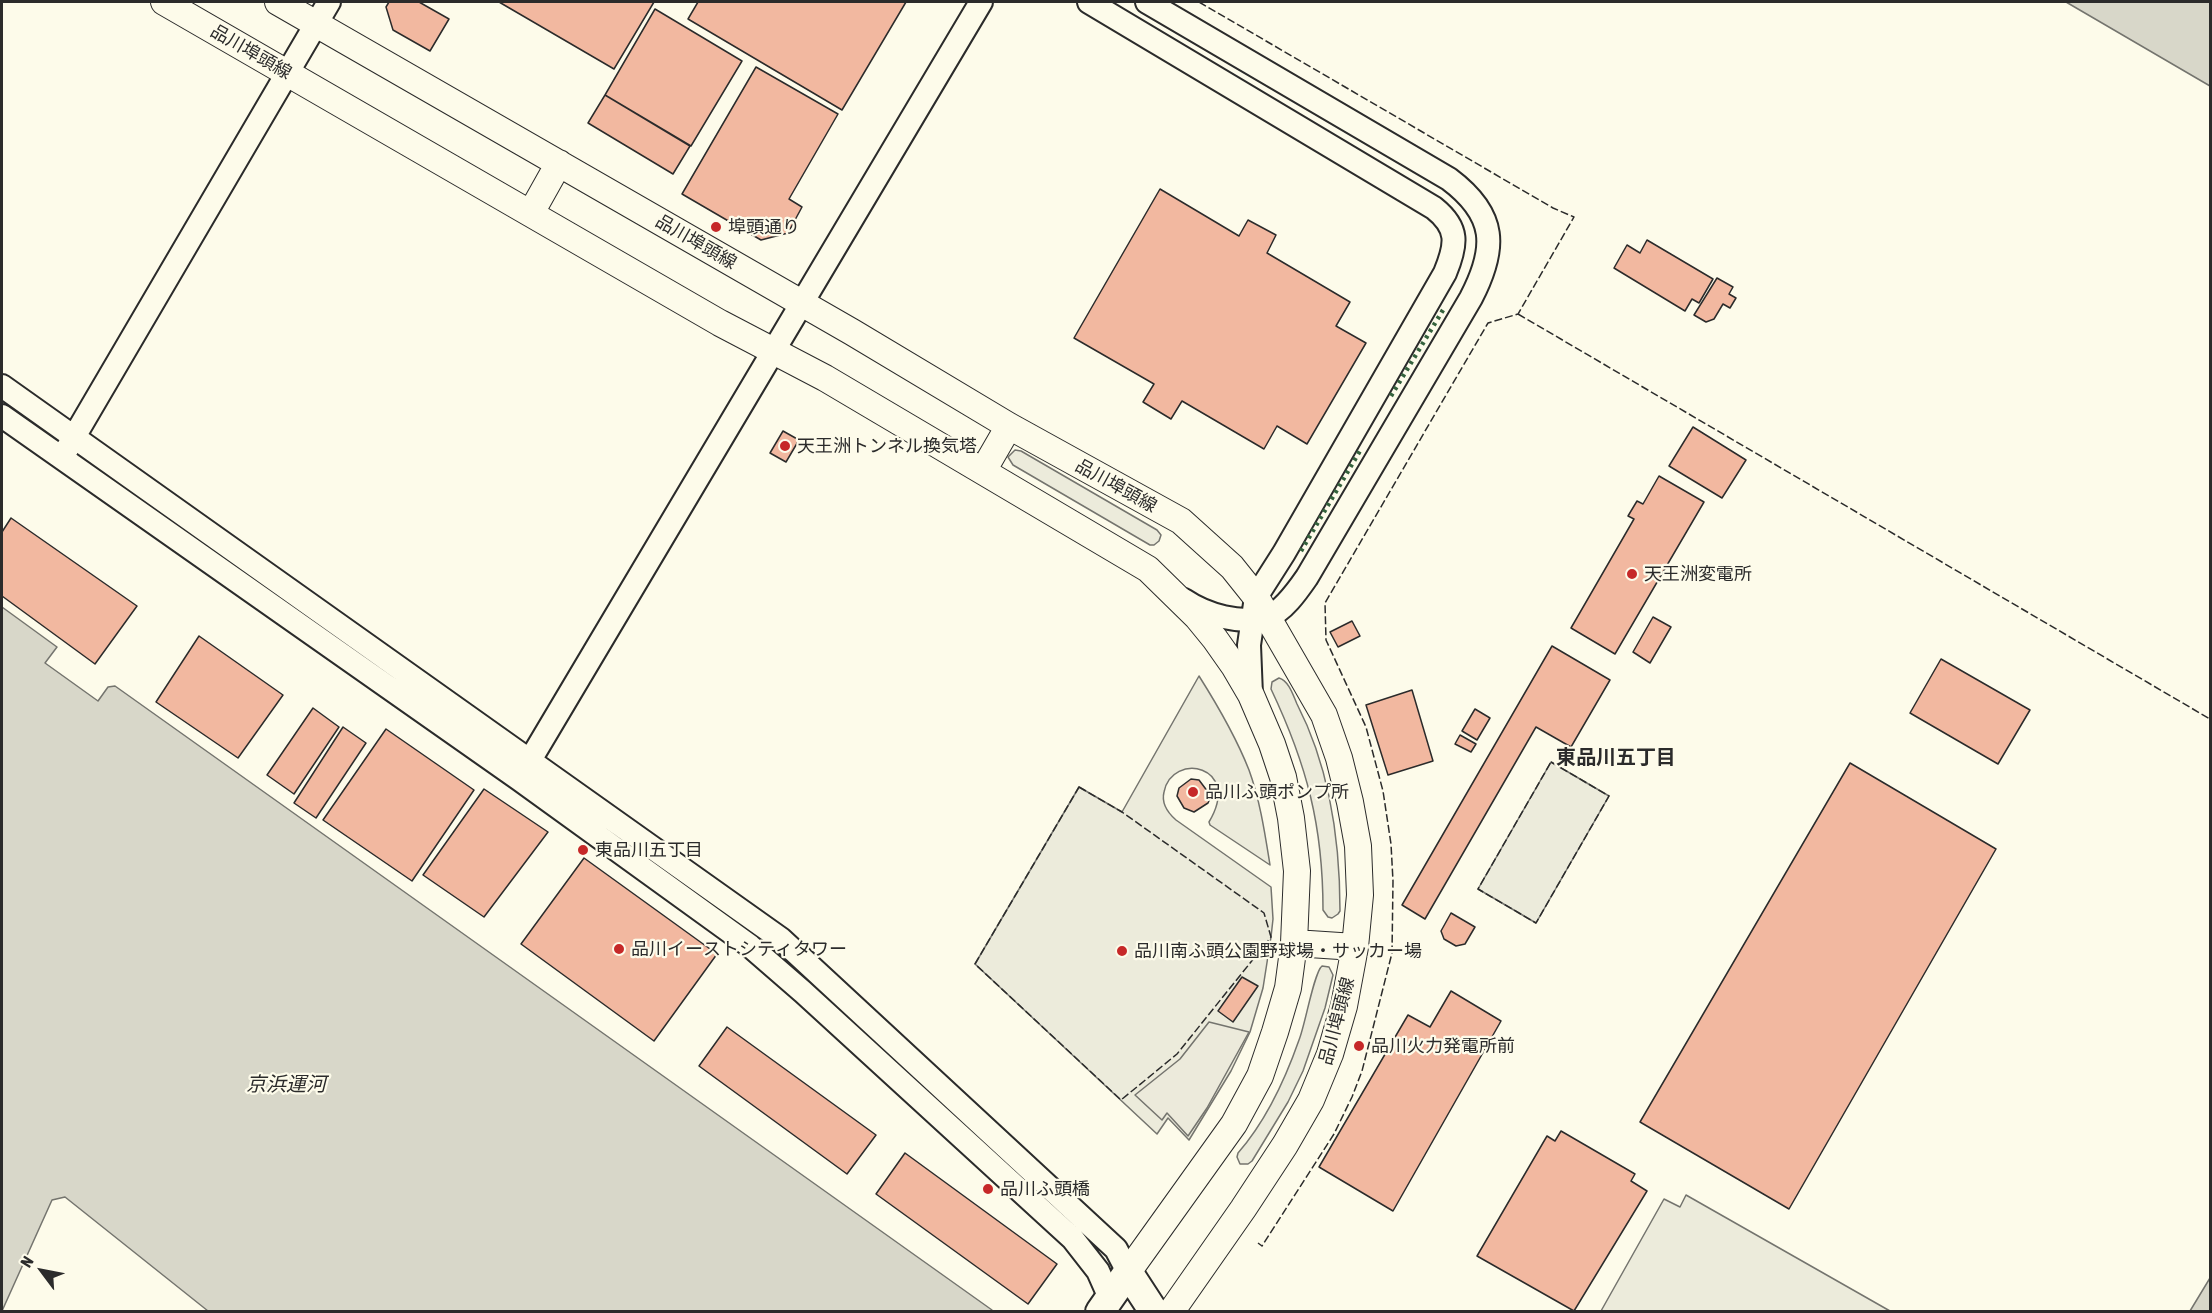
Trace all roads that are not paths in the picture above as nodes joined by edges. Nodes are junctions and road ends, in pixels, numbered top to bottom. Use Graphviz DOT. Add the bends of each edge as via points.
graph roads {
  1 [pos="164,2"];
  2 [pos="278,2"];
  3 [pos="329,2"];
  4 [pos="981,2"];
  5 [pos="1089,2"];
  6 [pos="1147,2"];
  7 [pos="316,24"];
  8 [pos="287,73"];
  9 [pos="559,163"];
  10 [pos="531,213"];
  11 [pos="802,304"];
  12 [pos="774,351"];
  13 [pos="2,386"];
  14 [pos="2,416"];
  15 [pos="1009,426"];
  16 [pos="75,438"];
  17 [pos="61,458"];
  18 [pos="983,471"];
  19 [pos="1174,594"];
  20 [pos="1259,611"];
  21 [pos="1251,695"];
  22 [pos="525,770"];
  23 [pos="1294,943"];
  24 [pos="1355,947"];
  25 [pos="1128,1272"];
  26 [pos="1109,1307"];
  27 [pos="1154,1311"];
  28 [pos="1171,1311"];
  1 -- 8 [label="main road, 品川埠頭線"];
  2 -- 7 [label="main road, 品川埠頭線"];
  3 -- 7 [label="street"];
  4 -- 11 [label="street"];
  5 -- 20 [label="street" via="1434,208 1452,227 1455,241 1445,273 1284,552"];
  6 -- 20 [label="street" via="1449,179 1477,205 1487,226 1485,268 1471,298 1307,577 1293,598"];
  7 -- 8 [label="street"];
  7 -- 9 [label="main road, 品川埠頭線"];
  8 -- 10 [label="main road, 品川埠頭線"];
  8 -- 16 [label="street"];
  9 -- 10 [label="main road"];
  9 -- 11 [label="main road, 品川埠頭線"];
  10 -- 12 [label="main road, 品川埠頭線"];
  11 -- 12 [label="street"];
  11 -- 15 [label="main road, 品川埠頭線"];
  12 -- 18 [label="main road, 品川埠頭線"];
  12 -- 22 [label="street"];
  13 -- 16 [label="street"];
  14 -- 17 [label="street"];
  15 -- 18 [label="main road"];
  15 -- 20 [label="main road, 品川埠頭線" via="1180,521 1232,567"];
  16 -- 17 [label="street"];
  16 -- 22 [label="street"];
  17 -- 22 [label="street"];
  18 -- 19 [label="main road, 品川埠頭線" via="1148,569"];
  19 -- 20 [label="street" via="1219,616"];
  19 -- 21 [label="main road, 品川埠頭線" via="1215,639"];
  20 -- 21 [label="street" via="1249,645"];
  20 -- 24 [label="main road, 品川埠頭線" via="1324,715 1339,758 1358,846 1360,895"];
  21 -- 23 [label="main road, 品川埠頭線" via="1276,755 1292,818 1297,871"];
  22 -- 25 [label="street" via="751,917 804,958 1103,1237 1116,1250"];
  22 -- 26 [label="street" via="773,964 1073,1239 1098,1271"];
  23 -- 24 [label="main road"];
  23 -- 25 [label="main road, 品川埠頭線" via="1288,988 1260,1076 1234,1124"];
  24 -- 28 [label="main road, 品川埠頭線" via="1344,1006 1311,1100 1286,1145"];
  25 -- 26 [label="main road"];
  25 -- 27 [label="main road"];
}
